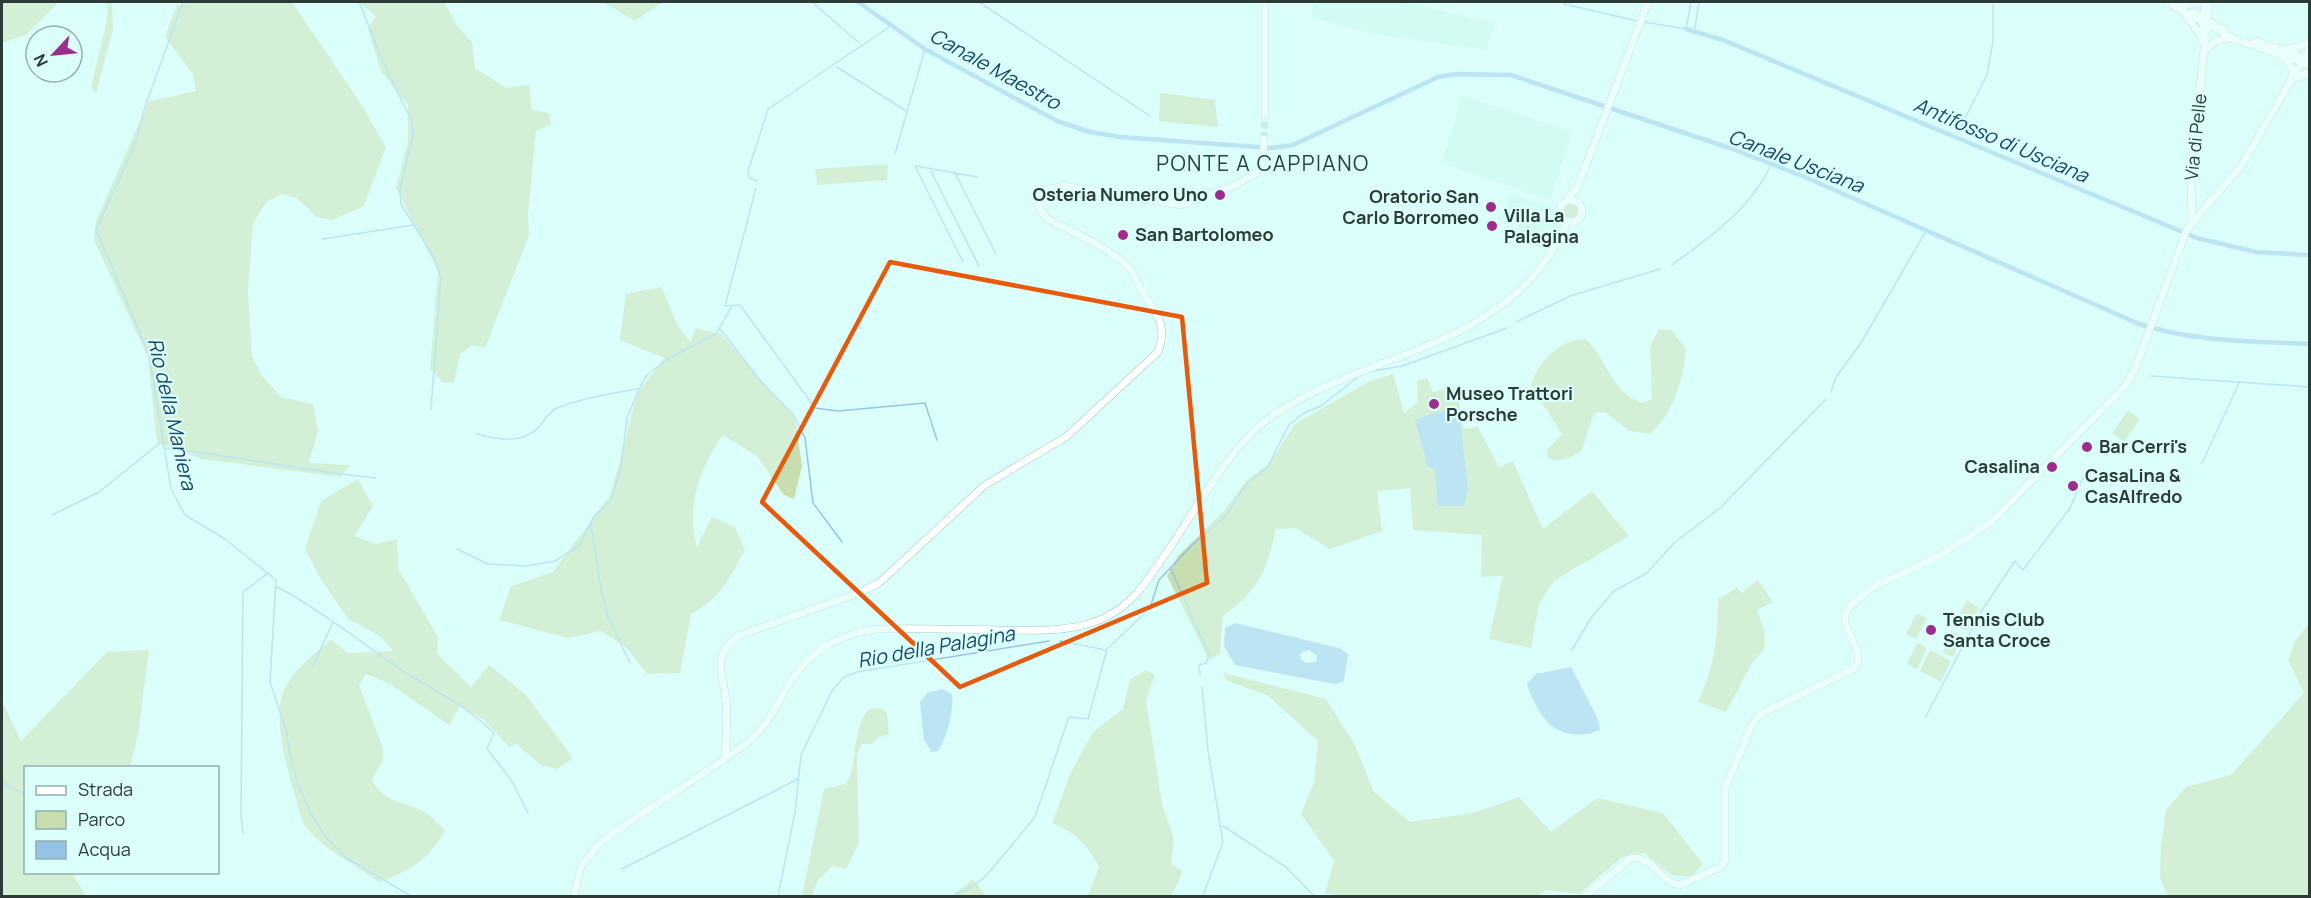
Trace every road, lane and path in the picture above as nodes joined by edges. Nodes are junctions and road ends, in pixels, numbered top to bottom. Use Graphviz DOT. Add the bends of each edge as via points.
graph roads {
  1 [pos="1265,2"];
  2 [pos="1648,2"];
  3 [pos="2166,2"];
  4 [pos="2199,2"];
  5 [pos="2207,2"];
  6 [pos="2176,5"];
  7 [pos="2205,22"];
  8 [pos="2234,38"];
  9 [pos="2202,39"];
  10 [pos="2310,40"];
  11 [pos="2310,48"];
  12 [pos="2281,52"];
  13 [pos="2204,53"];
  14 [pos="2305,60"];
  15 [pos="2310,65"];
  16 [pos="2310,72"];
  17 [pos="2292,80"];
  18 [pos="1265,115"];
  19 [pos="1264,139"];
  20 [pos="1578,186"];
  21 [pos="1566,201"];
  22 [pos="1579,203"];
  23 [pos="1567,221"];
  24 [pos="2192,221"];
  25 [pos="725,757"];
  26 [pos="574,897"];
  27 [pos="1585,897"];
  1 -- 18 [label="street"];
  2 -- 20 [label="street"];
  3 -- 6 [label="street"];
  4 -- 6 [label="street"];
  5 -- 7 [label="street, Via di Pelle"];
  6 -- 7 [label="street"];
  6 -- 9 [label="street, Via di Pelle"];
  7 -- 8 [label="street"];
  7 -- 9 [label="street, Via di Pelle"];
  7 -- 12 [label="street"];
  7 -- 13 [label="street, Via di Pelle"];
  8 -- 12 [label="street"];
  8 -- 13 [label="street" via="2220,39"];
  9 -- 13 [label="street, Via di Pelle"];
  10 -- 12 [label="street"];
  11 -- 14 [label="street"];
  12 -- 14 [label="street"];
  12 -- 17 [label="street" via="2292,69"];
  13 -- 24 [label="street, Via di Pelle" via="2191,175"];
  14 -- 15 [label="street"];
  14 -- 17 [label="street"];
  16 -- 17 [label="street"];
  17 -- 24 [label="street" via="2241,166"];
  19 -- 25 [label="street" via="1260,169 1253,175 1181,205 1062,186 1040,196 1039,209 1046,218 1117,257 1132,271 1162,327 1163,340 1158,352 1066,437 985,485 879,583 729,642 722,652 720,672 726,700"];
  20 -- 21 [label="street"];
  20 -- 22 [label="street"];
  21 -- 22 [label="street"];
  21 -- 23 [label="street" via="1560,210"];
  22 -- 23 [label="street" via="1581,216 1575,222"];
  23 -- 25 [label="street" via="1532,279 1497,310 1299,399 1266,420 1227,463 1144,585 1113,613 1091,623 1056,630 860,631 815,654 793,677 761,730"];
  24 -- 27 [label="street" via="2125,386 1990,522 1937,557 1873,587 1852,604 1845,614 1845,623 1858,653 1854,669 1760,714 1725,788 1725,860 1721,867 1679,885 1668,881 1647,860 1631,858"];
  25 -- 26 [label="street" via="599,844 581,866"];
}
